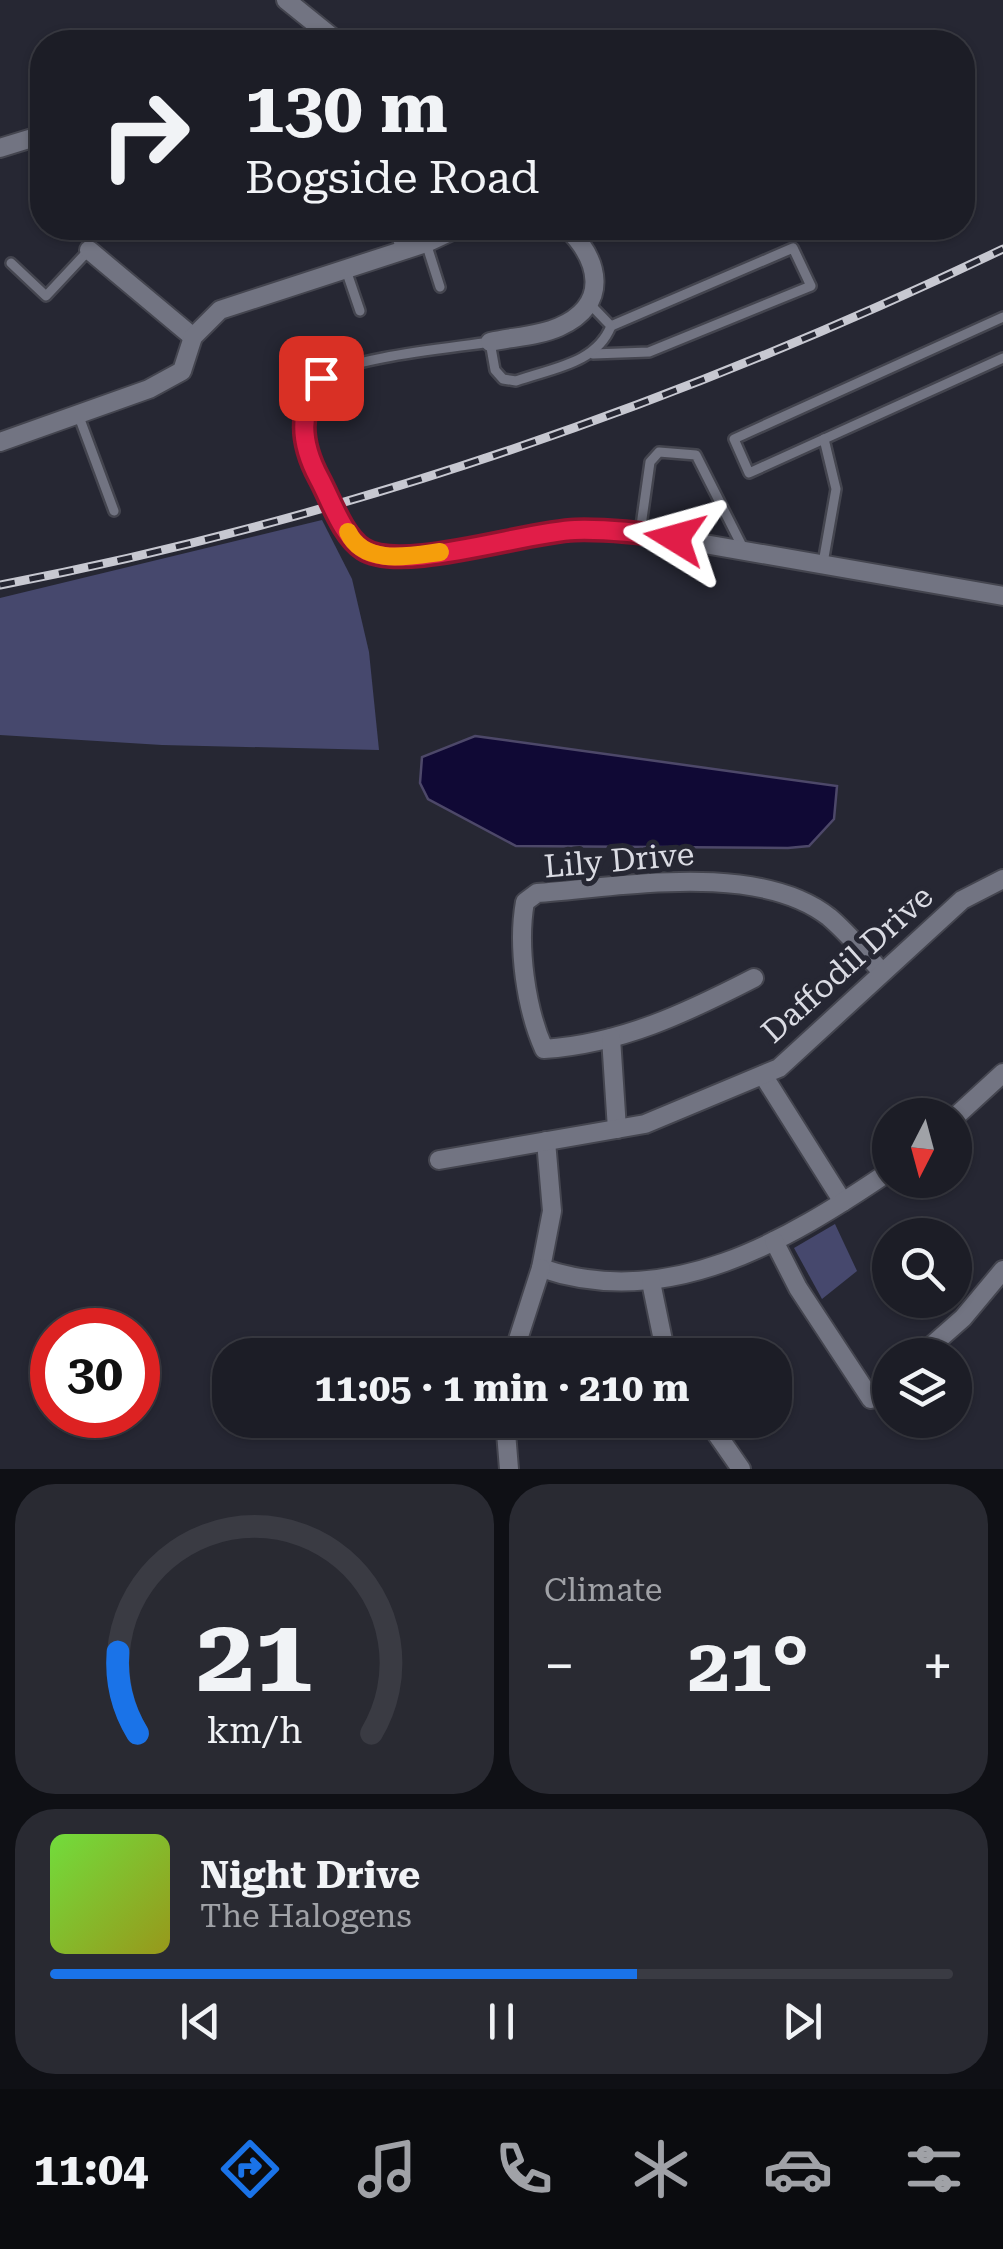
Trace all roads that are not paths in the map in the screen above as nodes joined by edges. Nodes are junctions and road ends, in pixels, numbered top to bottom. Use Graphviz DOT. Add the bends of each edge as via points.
graph roads {
  1 [pos="286,0"];
  2 [pos="323,30"];
  3 [pos="30,138"];
  4 [pos="0,148"];
  5 [pos="403,240"];
  6 [pos="434,240"];
  7 [pos="579,240"];
  8 [pos="426,244"];
  9 [pos="406,249"];
  10 [pos="89,250"];
  11 [pos="11,264"];
  12 [pos="346,270"];
  13 [pos="440,287"];
  14 [pos="588,302"];
  15 [pos="360,312"];
  16 [pos="1003,317"];
  17 [pos="611,326"];
  18 [pos="194,338"];
  19 [pos="490,342"];
  20 [pos="593,354"];
  21 [pos="1003,358"];
  22 [pos="78,414"];
  23 [pos="824,439"];
  24 [pos="0,442"];
  25 [pos="114,511"];
  26 [pos="638,532"];
  27 [pos="744,550"];
  28 [pos="823,564"];
  29 [pos="1003,596"];
  30 [pos="1003,880"];
  31 [pos="882,972"];
  32 [pos="754,978"];
  33 [pos="611,1038"];
  34 [pos="1003,1073"];
  35 [pos="763,1075"];
  36 [pos="972,1101"];
  37 [pos="617,1129"];
  38 [pos="546,1141"];
  39 [pos="439,1160"];
  40 [pos="872,1183"];
  41 [pos="844,1202"];
  42 [pos="774,1241"];
  43 [pos="541,1268"];
  44 [pos="1003,1270"];
  45 [pos="651,1282"];
  46 [pos="518,1338"];
  47 [pos="663,1338"];
  48 [pos="940,1338"];
  49 [pos="872,1398"];
  50 [pos="506,1438"];
  51 [pos="719,1438"];
  52 [pos="509,1469"];
  53 [pos="741,1469"];
  1 -- 2 [label="street"];
  3 -- 4 [label="street"];
  5 -- 9 [label="street"];
  6 -- 8 [label="street"];
  7 -- 14 [label="street" via="588,249 596,284"];
  8 -- 9 [label="street"];
  8 -- 13 [label="lane"];
  9 -- 12 [label="street"];
  10 -- 11 [label="lane" via="46,296"];
  10 -- 18 [label="street"];
  12 -- 15 [label="lane"];
  12 -- 18 [label="street" via="220,310"];
  14 -- 17 [label="lane"];
  14 -- 19 [label="street" via="558,328"];
  16 -- 23 [label="lane" via="734,439 750,473"];
  17 -- 20 [label="lane"];
  17 -- 20 [label="lane" via="793,248 811,286 649,352"];
  18 -- 22 [label="street" via="182,371"];
  19 -- 20 [label="lane" via="503,380"];
  19 -- 26 [label="lane, bridge" via="321,378 302,421 316,471 349,533 367,552 387,557 574,530"];
  21 -- 23 [label="lane"];
  22 -- 24 [label="street"];
  22 -- 25 [label="lane"];
  23 -- 28 [label="lane" via="836,489"];
  26 -- 27 [label="street"];
  26 -- 27 [label="lane" via="650,462 659,452 682,450 696,455"];
  27 -- 28 [label="street"];
  28 -- 29 [label="street"];
  30 -- 31 [label="street, Daffodil Drive" via="962,900"];
  31 -- 33 [label="street, Lily Drive" via="828,916 775,892 696,881 537,893 525,902 522,918 544,1049"];
  31 -- 35 [label="street, Daffodil Drive" via="779,1068"];
  32 -- 33 [label="street, Lily Drive" via="671,1021"];
  33 -- 37 [label="street"];
  34 -- 36 [label="street"];
  35 -- 37 [label="street, Daffodil Drive" via="645,1124"];
  35 -- 41 [label="street"];
  37 -- 38 [label="street, Daffodil Drive"];
  38 -- 39 [label="street, Daffodil Drive"];
  38 -- 43 [label="street" via="552,1210"];
  40 -- 41 [label="street"];
  41 -- 42 [label="street"];
  42 -- 45 [label="street" via="695,1274"];
  42 -- 49 [label="street" via="806,1302"];
  43 -- 45 [label="street" via="602,1283"];
  43 -- 46 [label="street"];
  44 -- 48 [label="street"];
  45 -- 47 [label="street"];
  50 -- 52 [label="street"];
  51 -- 53 [label="street"];
}
